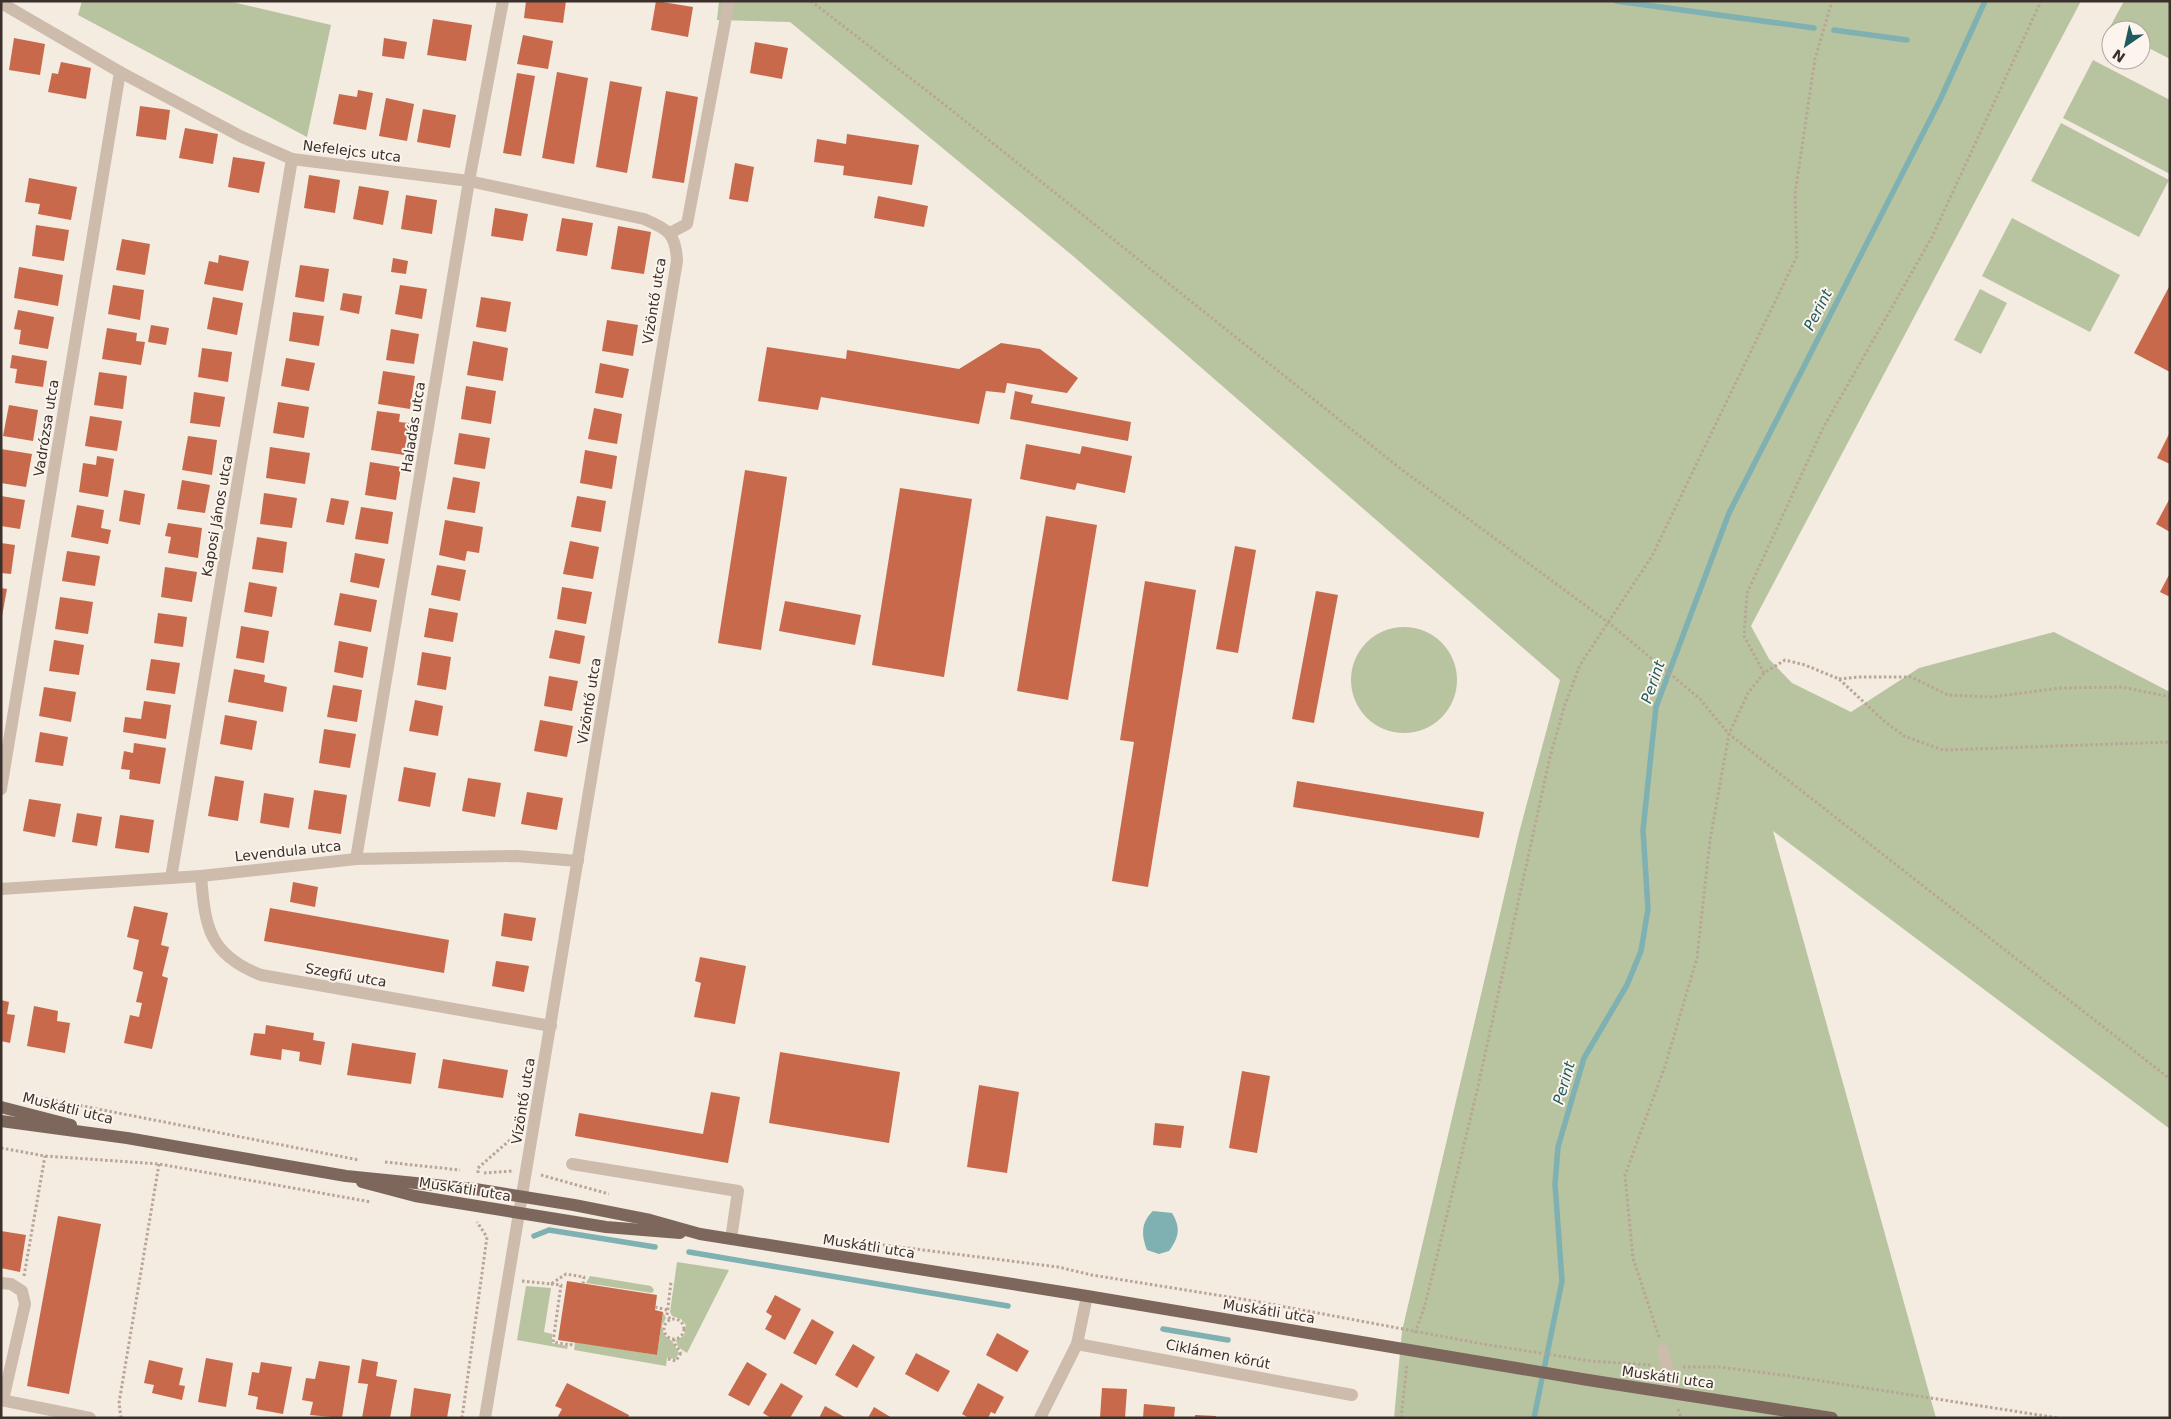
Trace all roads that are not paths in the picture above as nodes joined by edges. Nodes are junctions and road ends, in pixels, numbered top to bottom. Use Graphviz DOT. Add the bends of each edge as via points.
graph roads {
  1 [pos="503,1"];
  2 [pos="729,1"];
  3 [pos="1,3"];
  4 [pos="120,72"];
  5 [pos="292,159"];
  6 [pos="469,181"];
  7 [pos="670,233"];
  8 [pos="1,790"];
  9 [pos="356,859"];
  10 [pos="578,861"];
  11 [pos="200,876"];
  12 [pos="171,878"];
  13 [pos="1,889"];
  14 [pos="551,1026"];
  15 [pos="1,1107"];
  16 [pos="1,1121"];
  17 [pos="127,1138"];
  18 [pos="572,1164"];
  19 [pos="346,1176"];
  20 [pos="523,1197"];
  21 [pos="520,1213"];
  22 [pos="700,1234"];
  23 [pos="731,1239"];
  24 [pos="1,1282"];
  25 [pos="1087,1296"];
  26 [pos="1077,1344"];
  27 [pos="1663,1350"];
  28 [pos="1673,1392"];
  29 [pos="1352,1395"];
  30 [pos="2,1400"];
  31 [pos="90,1418"];
  32 [pos="485,1418"];
  33 [pos="1040,1418"];
  34 [pos="1832,1418"];
  1 -- 6 [label="street, Haladás utca"];
  2 -- 7 [label="street" via="687,224"];
  3 -- 4 [label="street, Nefelejcs utca"];
  4 -- 5 [label="street, Nefelejcs utca" via="242,137"];
  4 -- 8 [label="street, Vadrózsa utca"];
  5 -- 6 [label="street, Nefelejcs utca"];
  5 -- 12 [label="street, Kaposi János utca"];
  6 -- 7 [label="street, Nefelejcs utca" via="644,218"];
  6 -- 9 [label="street, Haladás utca"];
  7 -- 10 [label="street, Vízöntő utca" via="676,246 677,261"];
  9 -- 10 [label="street, Levendula utca" via="516,856"];
  9 -- 11 [label="street, Levendula utca"];
  10 -- 14 [label="street, Vízöntő utca"];
  11 -- 12 [label="street, Levendula utca"];
  11 -- 14 [label="street, Szegfű utca" via="204,915 212,936 225,954 243,968 261,975"];
  12 -- 13 [label="street, Levendula utca"];
  14 -- 20 [label="street, Vízöntő utca"];
  15 -- 17 [label="main road, Muskátli utca"];
  16 -- 17 [label="main road, Muskátli utca"];
  17 -- 19 [label="main road, Muskátli utca"];
  18 -- 23 [label="street" via="738,1192"];
  19 -- 20 [label="main road, Muskátli utca"];
  19 -- 21 [label="main road, Muskátli utca" via="415,1196"];
  20 -- 21 [label="street, Vízöntő utca"];
  20 -- 22 [label="main road, Muskátli utca" via="641,1218"];
  21 -- 22 [label="main road, Muskátli utca" via="644,1232"];
  21 -- 32 [label="street, Vízöntő utca"];
  22 -- 23 [label="main road, Muskátli utca"];
  23 -- 25 [label="main road, Muskátli utca"];
  24 -- 30 [label="street" via="22,1291 25,1304"];
  25 -- 26 [label="street"];
  25 -- 28 [label="main road, Muskátli utca"];
  26 -- 29 [label="street, Ciklámen körút"];
  26 -- 33 [label="street"];
  27 -- 28 [label="street"];
  28 -- 34 [label="main road, Muskátli utca"];
  30 -- 31 [label="street"];
}
